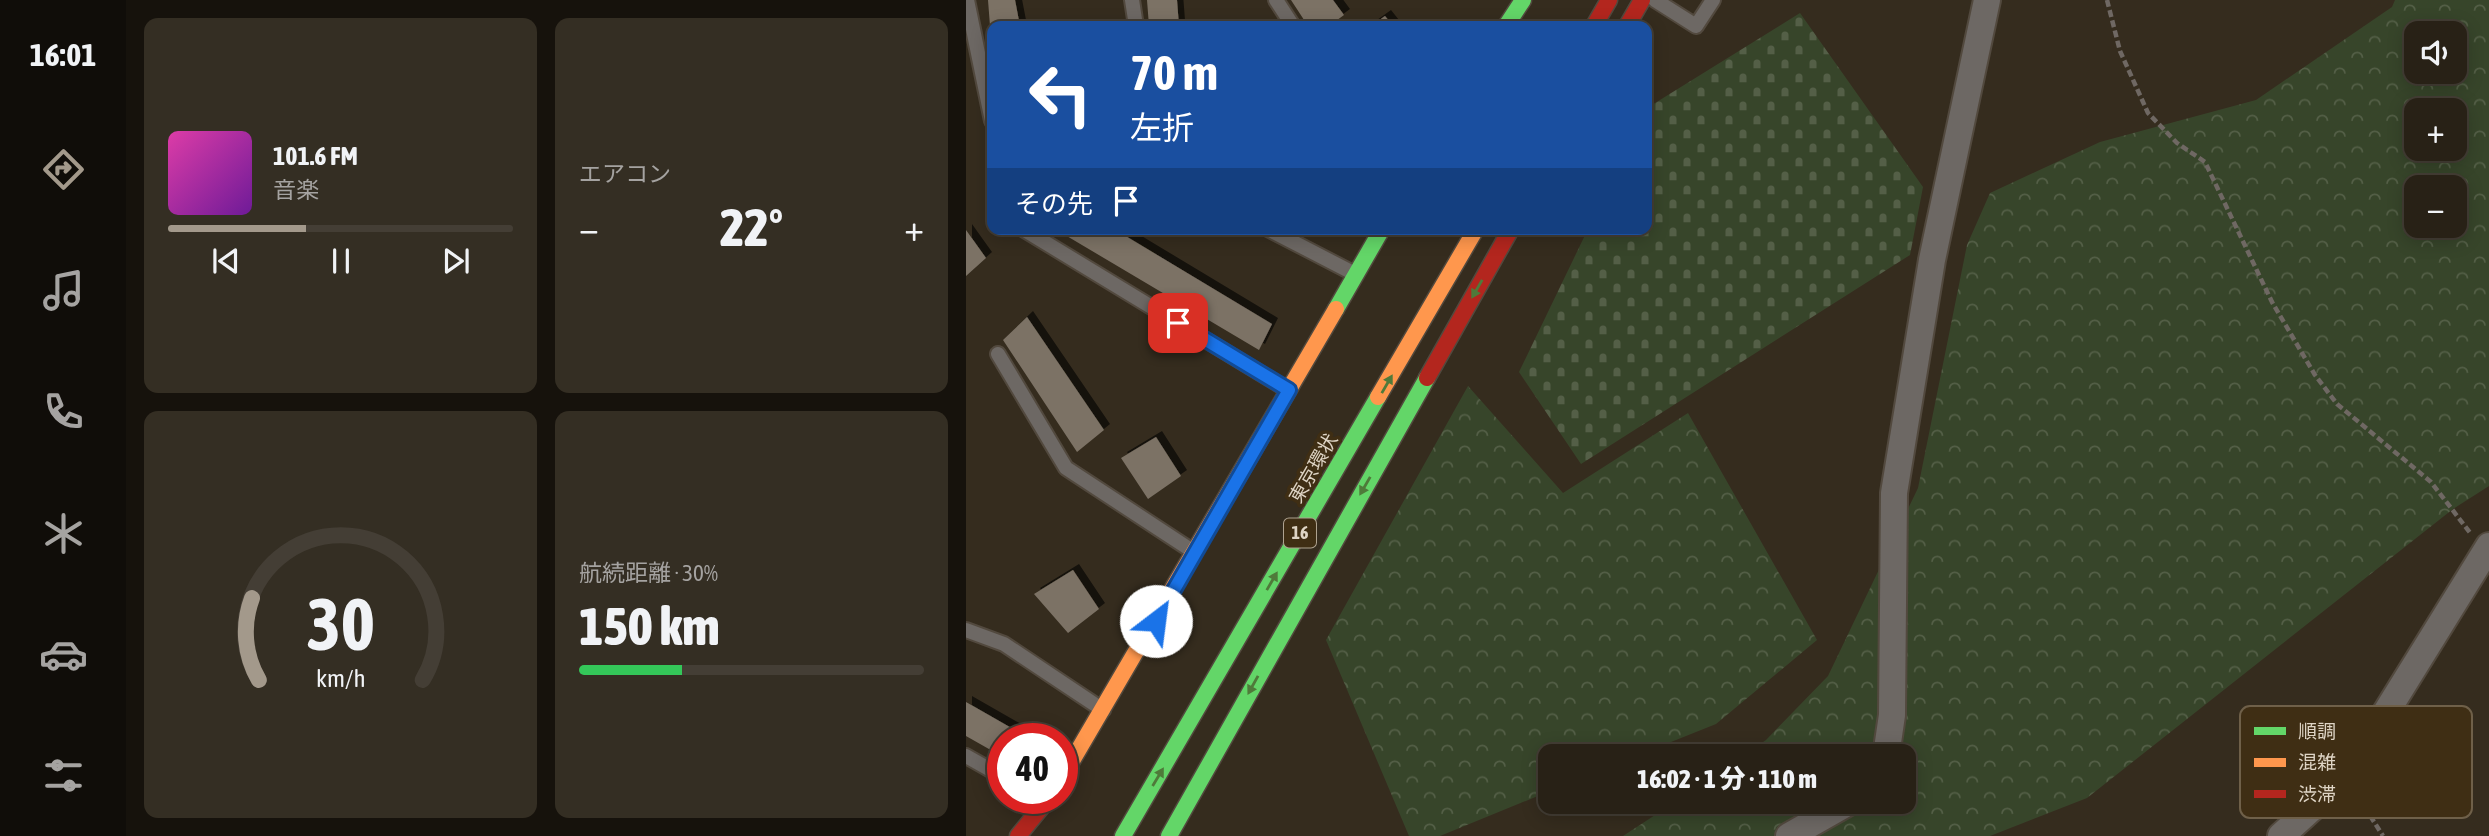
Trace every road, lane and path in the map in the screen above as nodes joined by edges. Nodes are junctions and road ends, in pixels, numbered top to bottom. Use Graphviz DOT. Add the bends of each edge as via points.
graph roads {
  1 [pos="967,0"];
  2 [pos="1132,0"];
  3 [pos="1276,0"];
  4 [pos="1523,0"];
  5 [pos="1609,0"];
  6 [pos="1642,0"];
  7 [pos="1655,0"];
  8 [pos="1713,0"];
  9 [pos="1987,0"];
  10 [pos="2108,0"];
  11 [pos="1135,21"];
  12 [pos="1290,21"];
  13 [pos="1509,21"];
  14 [pos="1597,21"];
  15 [pos="1630,21"];
  16 [pos="987,97"];
  17 [pos="1033,235"];
  18 [pos="1280,235"];
  19 [pos="1379,235"];
  20 [pos="1473,235"];
  21 [pos="1508,235"];
  22 [pos="1356,274"];
  23 [pos="998,354"];
  24 [pos="1289,390"];
  25 [pos="2486,549"];
  26 [pos="1195,553"];
  27 [pos="966,630"];
  28 [pos="2392,706"];
  29 [pos="1104,710"];
  30 [pos="1888,744"];
  31 [pos="1078,752"];
  32 [pos="966,756"];
  33 [pos="987,768"];
  34 [pos="1034,814"];
  35 [pos="1828,814"];
  36 [pos="2301,818"];
  37 [pos="2372,818"];
  38 [pos="1018,836"];
  39 [pos="1123,836"];
  40 [pos="1169,836"];
  41 [pos="1789,836"];
  42 [pos="2281,836"];
  43 [pos="2383,836"];
  1 -- 16 [label="lane"];
  2 -- 11 [label="lane"];
  3 -- 12 [label="lane"];
  4 -- 13 [label="main road"];
  5 -- 14 [label="main road"];
  6 -- 15 [label="main road"];
  7 -- 8 [label="lane" via="1696,26"];
  9 -- 30 [label="street" via="1932,260 1894,493 1892,715"];
  10 -- 25 [label="path" via="2120,51 2148,113 2177,143 2205,162 2272,302 2315,375 2337,404 2431,482"];
  17 -- 24 [label="lane"];
  18 -- 22 [label="lane"];
  19 -- 22 [label="main road"];
  39 -- 20 [label="main road, 東京環状 / 16, one-way"];
  21 -- 40 [label="main road, 16, one-way"];
  22 -- 24 [label="main road"];
  23 -- 26 [label="lane" via="1066,468"];
  24 -- 26 [label="main road"];
  25 -- 28 [label="street"];
  26 -- 29 [label="main road"];
  27 -- 29 [label="lane" via="1004,644"];
  29 -- 31 [label="main road"];
  32 -- 33 [label="lane"];
  34 -- 38 [label="main road"];
  35 -- 41 [label="street"];
  36 -- 42 [label="street"];
  37 -- 43 [label="path"];
}
